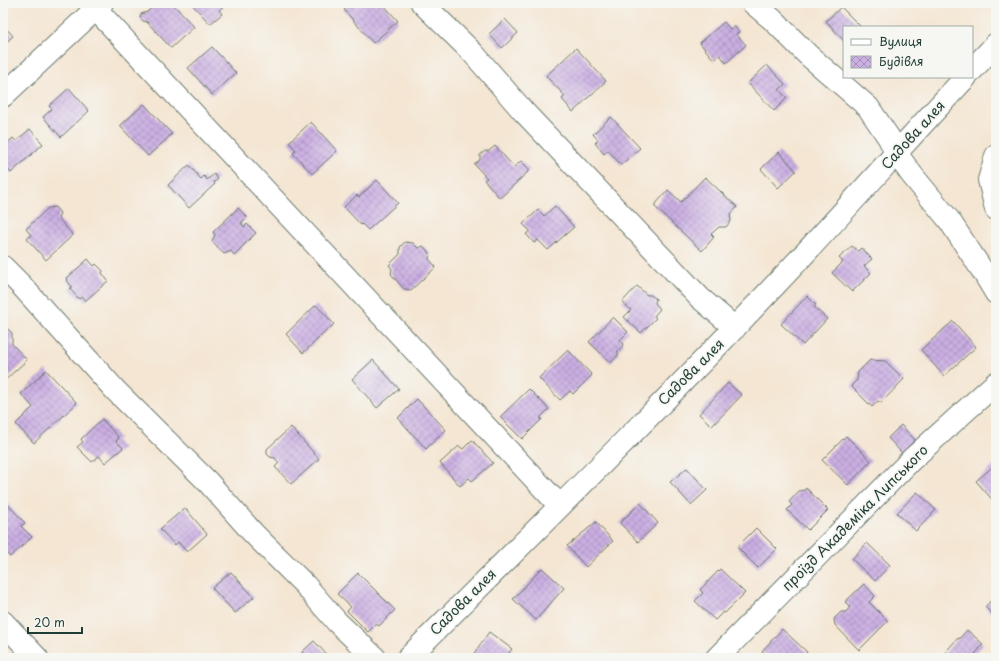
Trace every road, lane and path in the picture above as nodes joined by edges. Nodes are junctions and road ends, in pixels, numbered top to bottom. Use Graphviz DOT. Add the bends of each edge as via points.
graph roads {
  1 [pos="422,3"];
  2 [pos="753,3"];
  3 [pos="96,5"];
  4 [pos="996,44"];
  5 [pos="973,69"];
  6 [pos="965,78"];
  7 [pos="3,96"];
  8 [pos="896,153"];
  9 [pos="996,156"];
  10 [pos="996,209"];
  11 [pos="3,267"];
  12 [pos="996,293"];
  13 [pos="735,328"];
  14 [pos="996,383"];
  15 [pos="560,506"];
  16 [pos="3,622"];
  17 [pos="37,658"];
  18 [pos="375,658"];
  19 [pos="408,658"];
  20 [pos="717,658"];
  1 -- 13 [label="street" via="473,53 523,111 700,298"];
  2 -- 8 [label="street" via="868,107"];
  3 -- 7 [label="street"];
  3 -- 15 [label="street"];
  4 -- 5 [label="street"];
  6 -- 8 [label="street, Садова алея"];
  8 -- 12 [label="street" via="949,220"];
  8 -- 13 [label="street, Садова алея"];
  9 -- 10 [label="street" via="989,180"];
  11 -- 18 [label="street" via="116,391 207,481 337,622"];
  13 -- 15 [label="street, Садова алея"];
  14 -- 20 [label="street, проїзд Академіка Липського" via="911,460"];
  15 -- 19 [label="street, Садова алея"];
  16 -- 17 [label="street"];
}
